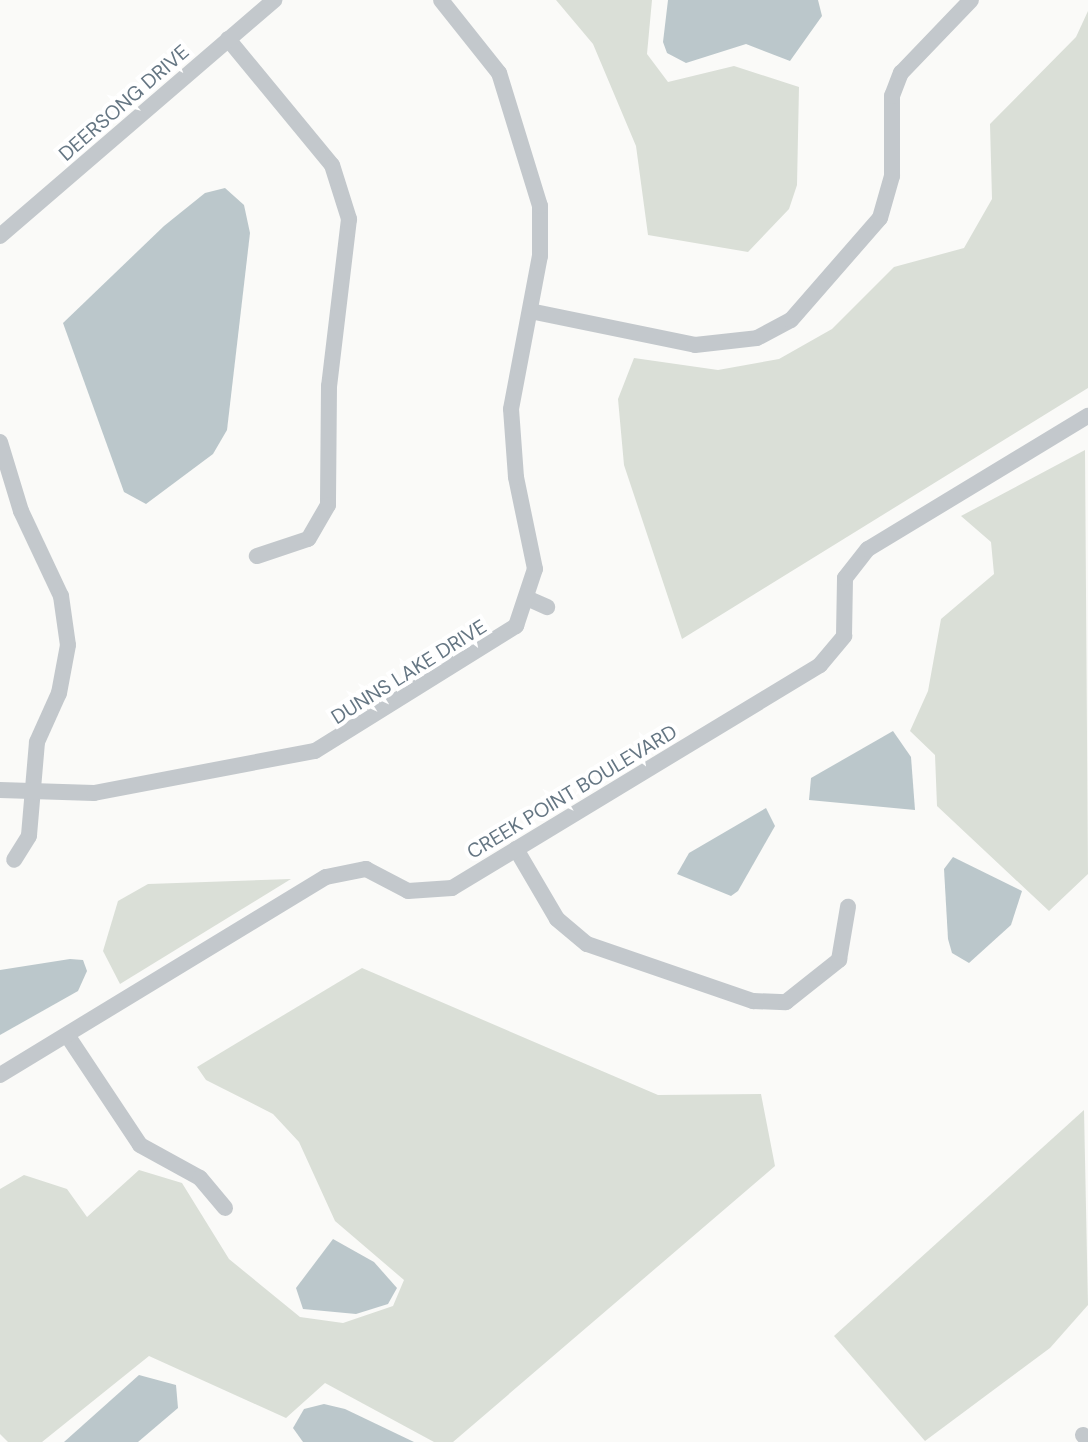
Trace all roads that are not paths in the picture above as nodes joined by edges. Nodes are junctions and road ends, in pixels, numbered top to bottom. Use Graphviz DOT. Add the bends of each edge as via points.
graph roads {
  1 [pos="274,0"];
  2 [pos="441,0"];
  3 [pos="971,0"];
  4 [pos="228,39"];
  5 [pos="0,236"];
  6 [pos="530,311"];
  7 [pos="1088,416"];
  8 [pos="0,442"];
  9 [pos="257,556"];
  10 [pos="529,599"];
  11 [pos="547,607"];
  12 [pos="0,790"];
  13 [pos="34,794"];
  14 [pos="516,849"];
  15 [pos="14,860"];
  16 [pos="848,907"];
  17 [pos="67,1035"];
  18 [pos="0,1075"];
  19 [pos="225,1208"];
  1 -- 4 [label="street, DEERSONG DRIVE"];
  2 -- 6 [label="street" via="499,73 534,178 542,230"];
  3 -- 6 [label="street" via="901,73 892,96 892,176 880,218 791,320 757,338 695,345"];
  4 -- 5 [label="street, DEERSONG DRIVE"];
  4 -- 9 [label="street" via="332,165 349,219 329,386 328,505 308,539 292,550"];
  6 -- 10 [label="street" via="511,434 533,537"];
  7 -- 14 [label="street, CREEK POINT BOULEVARD" via="868,549 845,578 844,636 820,665"];
  8 -- 13 [label="street" via="21,511 61,596 68,645 59,693 37,742"];
  10 -- 11 [label="street"];
  10 -- 13 [label="street, DUNNS LAKE DRIVE" via="502,639 315,751 94,793"];
  12 -- 13 [label="street, DUNNS LAKE DRIVE"];
  13 -- 15 [label="street" via="29,836"];
  14 -- 16 [label="street" via="572,935 753,1001 786,1002 839,960"];
  14 -- 17 [label="street, CREEK POINT BOULEVARD" via="428,895 366,869 326,877"];
  17 -- 18 [label="street, CREEK POINT BOULEVARD"];
  17 -- 19 [label="street" via="140,1145 200,1178"];
}
